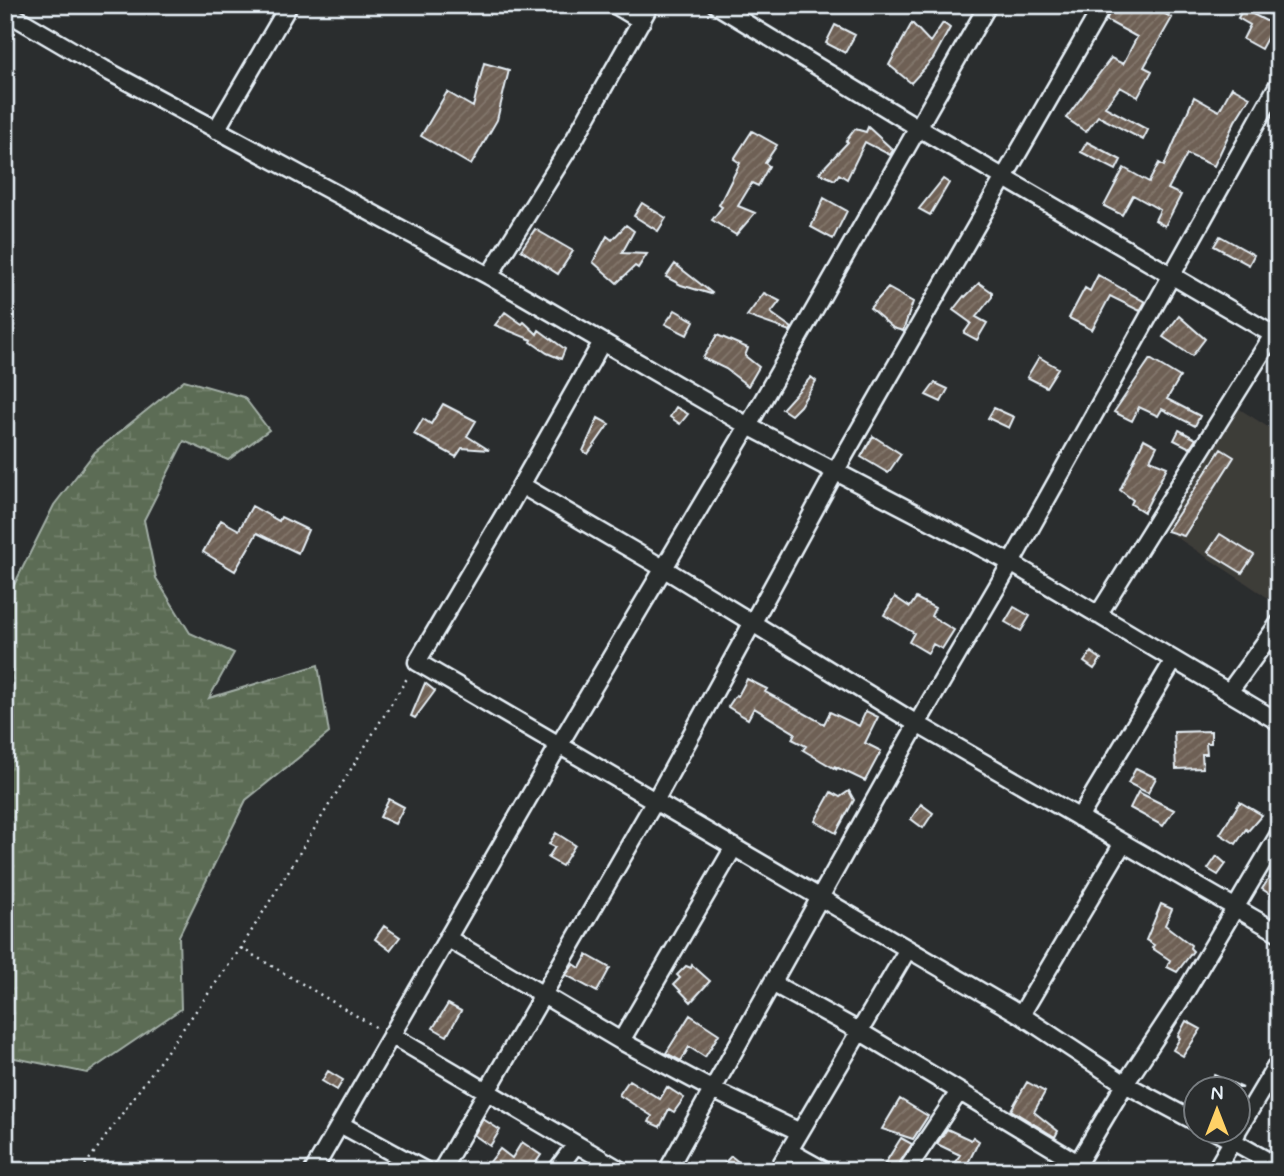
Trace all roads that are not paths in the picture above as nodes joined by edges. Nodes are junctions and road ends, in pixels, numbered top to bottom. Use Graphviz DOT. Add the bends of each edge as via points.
graph roads {
  1 [pos="289,5"];
  2 [pos="615,5"];
  3 [pos="650,5"];
  4 [pos="716,5"];
  5 [pos="988,5"];
  6 [pos="1103,5"];
  7 [pos="5,10"];
  8 [pos="642,21"];
  9 [pos="1279,83"];
  10 [pos="918,127"];
  11 [pos="216,130"];
  12 [pos="1006,177"];
  13 [pos="1170,274"];
  14 [pos="489,276"];
  15 [pos="1276,337"];
  16 [pos="602,342"];
  17 [pos="748,426"];
  18 [pos="835,472"];
  19 [pos="521,485"];
  20 [pos="1011,563"];
  21 [pos="663,568"];
  22 [pos="1098,615"];
  23 [pos="753,623"];
  24 [pos="1279,623"];
  25 [pos="1174,660"];
  26 [pos="1228,692"];
  27 [pos="1279,722"];
  28 [pos="917,724"];
  29 [pos="559,745"];
  30 [pos="655,801"];
  31 [pos="1079,818"];
  32 [pos="1279,834"];
  33 [pos="1123,843"];
  34 [pos="734,847"];
  35 [pos="820,897"];
  36 [pos="1235,908"];
  37 [pos="1279,933"];
  38 [pos="447,938"];
  39 [pos="908,949"];
  40 [pos="772,983"];
  41 [pos="544,995"];
  42 [pos="1021,1015"];
  43 [pos="859,1031"];
  44 [pos="391,1035"];
  45 [pos="621,1041"];
  46 [pos="1279,1061"];
  47 [pos="1125,1084"];
  48 [pos="713,1090"];
  49 [pos="959,1092"];
  50 [pos="488,1093"];
  51 [pos="1252,1107"];
  52 [pos="1182,1115"];
  53 [pos="340,1124"];
  54 [pos="800,1132"];
  55 [pos="576,1144"];
  56 [pos="1230,1144"];
  57 [pos="1249,1144"];
  58 [pos="789,1151"];
  59 [pos="1075,1167"];
  60 [pos="1279,1167"];
  61 [pos="313,1171"];
  62 [pos="426,1171"];
  63 [pos="441,1171"];
  64 [pos="556,1171"];
  65 [pos="622,1171"];
  66 [pos="667,1171"];
  67 [pos="777,1171"];
  68 [pos="825,1171"];
  69 [pos="906,1171"];
  70 [pos="1214,1171"];
  1 -- 11 [label="street"];
  2 -- 8 [label="street"];
  3 -- 8 [label="street"];
  4 -- 10 [label="street"];
  5 -- 10 [label="street"];
  6 -- 12 [label="street"];
  7 -- 11 [label="street"];
  8 -- 14 [label="street"];
  9 -- 13 [label="street"];
  10 -- 12 [label="street"];
  10 -- 17 [label="street"];
  11 -- 14 [label="street"];
  12 -- 13 [label="street"];
  12 -- 18 [label="street"];
  13 -- 15 [label="street"];
  13 -- 20 [label="street"];
  14 -- 16 [label="street"];
  15 -- 22 [label="street"];
  16 -- 17 [label="street"];
  16 -- 19 [label="street"];
  17 -- 18 [label="street"];
  17 -- 21 [label="street"];
  18 -- 20 [label="street"];
  18 -- 23 [label="street"];
  19 -- 21 [label="street"];
  19 -- 29 [label="street" via="417,663"];
  20 -- 22 [label="street"];
  20 -- 28 [label="street"];
  21 -- 23 [label="street"];
  21 -- 29 [label="street"];
  22 -- 25 [label="street"];
  23 -- 28 [label="street"];
  23 -- 30 [label="street"];
  24 -- 26 [label="street"];
  25 -- 26 [label="street"];
  25 -- 31 [label="street"];
  26 -- 27 [label="street"];
  28 -- 31 [label="street"];
  28 -- 35 [label="street"];
  29 -- 30 [label="street"];
  29 -- 38 [label="street"];
  30 -- 34 [label="street"];
  30 -- 41 [label="street"];
  31 -- 33 [label="street"];
  32 -- 36 [label="street"];
  33 -- 36 [label="street"];
  33 -- 42 [label="street"];
  34 -- 35 [label="street"];
  34 -- 45 [label="street"];
  35 -- 39 [label="street"];
  35 -- 40 [label="street"];
  36 -- 37 [label="street"];
  36 -- 47 [label="street"];
  38 -- 41 [label="street"];
  38 -- 44 [label="street"];
  39 -- 42 [label="street"];
  39 -- 43 [label="street"];
  40 -- 43 [label="street"];
  40 -- 48 [label="street"];
  41 -- 45 [label="street"];
  41 -- 50 [label="street"];
  42 -- 47 [label="street"];
  43 -- 49 [label="street"];
  43 -- 54 [label="street"];
  44 -- 50 [label="street"];
  44 -- 53 [label="street"];
  45 -- 48 [label="street"];
  46 -- 51 [label="street"];
  47 -- 52 [label="street"];
  47 -- 59 [label="street"];
  48 -- 54 [label="street"];
  48 -- 66 [label="street"];
  49 -- 59 [label="street"];
  49 -- 69 [label="street"];
  50 -- 55 [label="street"];
  50 -- 63 [label="street"];
  53 -- 61 [label="street"];
  53 -- 62 [label="street"];
  54 -- 58 [label="street"];
  55 -- 64 [label="street"];
  55 -- 65 [label="street"];
  56 -- 70 [label="street"];
  57 -- 60 [label="street"];
  58 -- 67 [label="street"];
  58 -- 68 [label="street"];
}
